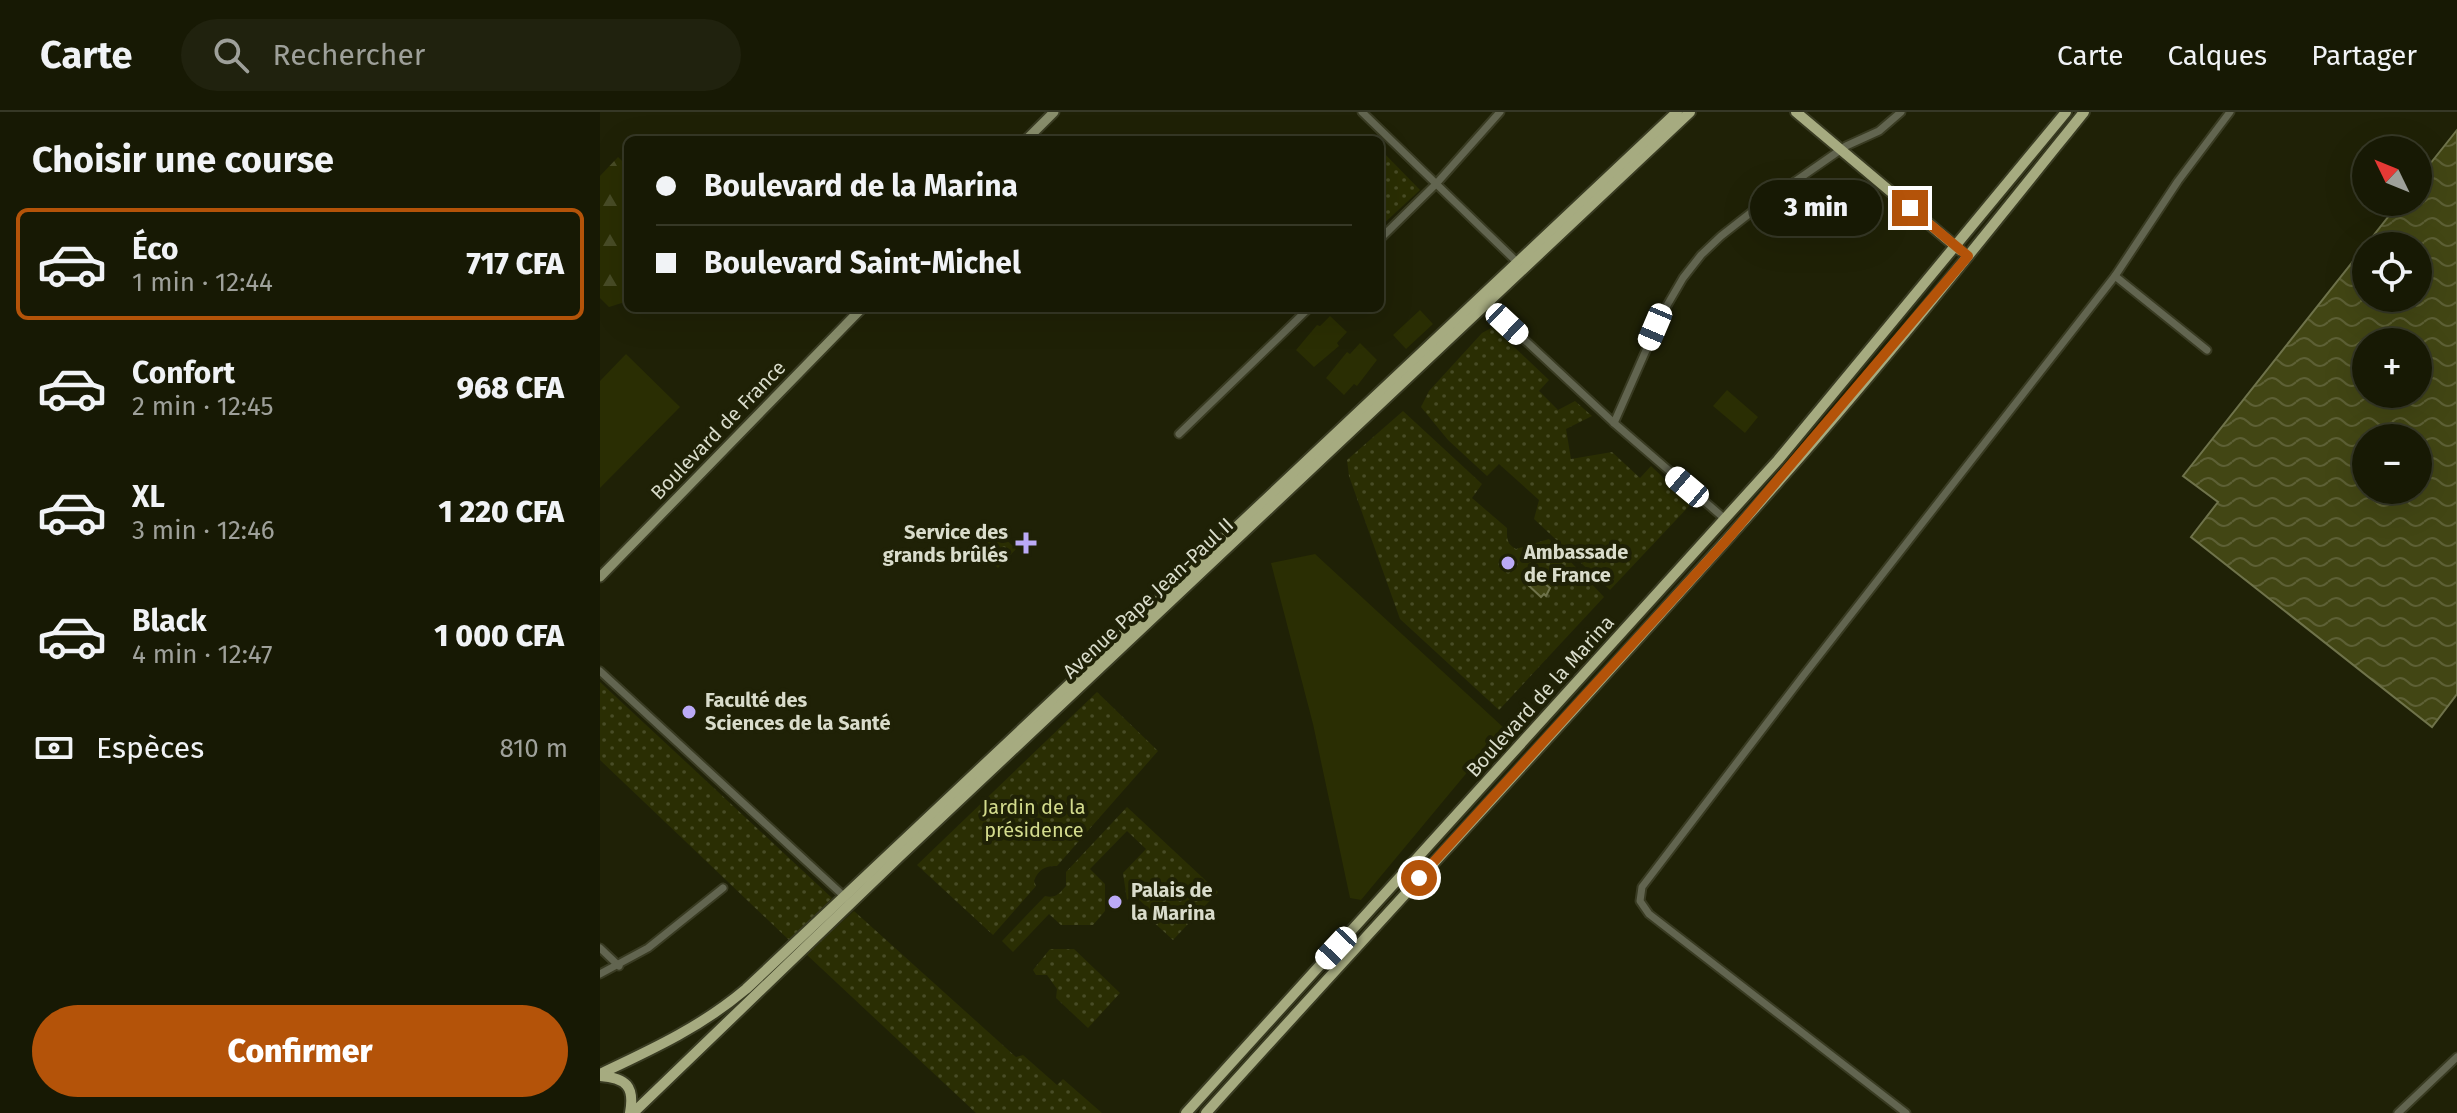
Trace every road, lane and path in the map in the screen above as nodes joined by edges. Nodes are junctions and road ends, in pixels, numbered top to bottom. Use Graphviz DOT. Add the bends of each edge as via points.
graph roads {
  1 [pos="1054,112"];
  2 [pos="1362,112"];
  3 [pos="1500,112"];
  4 [pos="1677,112"];
  5 [pos="1690,112"];
  6 [pos="1796,112"];
  7 [pos="1901,112"];
  8 [pos="2066,112"];
  9 [pos="2084,112"];
  10 [pos="2230,112"];
  11 [pos="1030,136"];
  12 [pos="1841,150"];
  13 [pos="1436,184"];
  14 [pos="1384,235"];
  15 [pos="1957,247"];
  16 [pos="1968,256"];
  17 [pos="1520,265"];
  18 [pos="2115,276"];
  19 [pos="1486,304"];
  20 [pos="858,312"];
  21 [pos="1305,312"];
  22 [pos="2207,350"];
  23 [pos="1614,423"];
  24 [pos="1179,434"];
  25 [pos="1725,519"];
  26 [pos="1205,563"];
  27 [pos="600,577"];
  28 [pos="600,671"];
  29 [pos="723,888"];
  30 [pos="848,900"];
  31 [pos="1348,935"];
  32 [pos="1357,946"];
  33 [pos="600,948"];
  34 [pos="1324,961"];
  35 [pos="619,966"];
  36 [pos="600,974"];
  37 [pos="1331,975"];
  38 [pos="2457,1057"];
  39 [pos="600,1075"];
  40 [pos="631,1113"];
  41 [pos="1186,1113"];
  42 [pos="1206,1113"];
  43 [pos="1906,1113"];
  44 [pos="2398,1113"];
  1 -- 11 [label="street"];
  2 -- 13 [label="street"];
  3 -- 13 [label="street"];
  4 -- 17 [label="main road, Avenue Pape Jean-Paul II"];
  5 -- 17 [label="main road, Avenue Pape Jean-Paul II"];
  6 -- 12 [label="main road"];
  7 -- 12 [label="street" via="1871,136"];
  8 -- 15 [label="main road, Boulevard de la Marina"];
  9 -- 16 [label="main road, Boulevard de la Marina"];
  10 -- 18 [label="street"];
  12 -- 15 [label="main road"];
  12 -- 23 [label="street" via="1731,227 1692,266 1655,327"];
  13 -- 14 [label="street"];
  13 -- 17 [label="street"];
  15 -- 16 [label="main road"];
  15 -- 25 [label="main road, Boulevard de la Marina"];
  16 -- 32 [label="main road, Boulevard de la Marina" via="1661,614"];
  17 -- 19 [label="main road, Avenue Pape Jean-Paul II"];
  17 -- 26 [label="main road, Avenue Pape Jean-Paul II"];
  18 -- 22 [label="street"];
  18 -- 43 [label="street" via="1811,664 1640,894 1649,914"];
  19 -- 23 [label="street"];
  19 -- 26 [label="main road, Avenue Pape Jean-Paul II"];
  20 -- 27 [label="street, Boulevard de France"];
  21 -- 24 [label="street"];
  23 -- 25 [label="street"];
  25 -- 31 [label="main road, Boulevard de la Marina"];
  26 -- 30 [label="main road, Avenue Pape Jean-Paul II"];
  28 -- 30 [label="street"];
  29 -- 35 [label="street"];
  30 -- 39 [label="main road, Avenue Pape Jean-Paul II" via="717,1013"];
  30 -- 40 [label="main road, Avenue Pape Jean-Paul II"];
  31 -- 32 [label="main road"];
  31 -- 34 [label="main road, Boulevard de la Marina"];
  32 -- 37 [label="main road, Boulevard de la Marina"];
  33 -- 35 [label="street"];
  34 -- 37 [label="main road"];
  34 -- 41 [label="main road, Boulevard de la Marina"];
  35 -- 36 [label="street"];
  37 -- 42 [label="main road, Boulevard de la Marina"];
  38 -- 44 [label="street"];
  39 -- 40 [label="main road" via="625,1082"];
}
